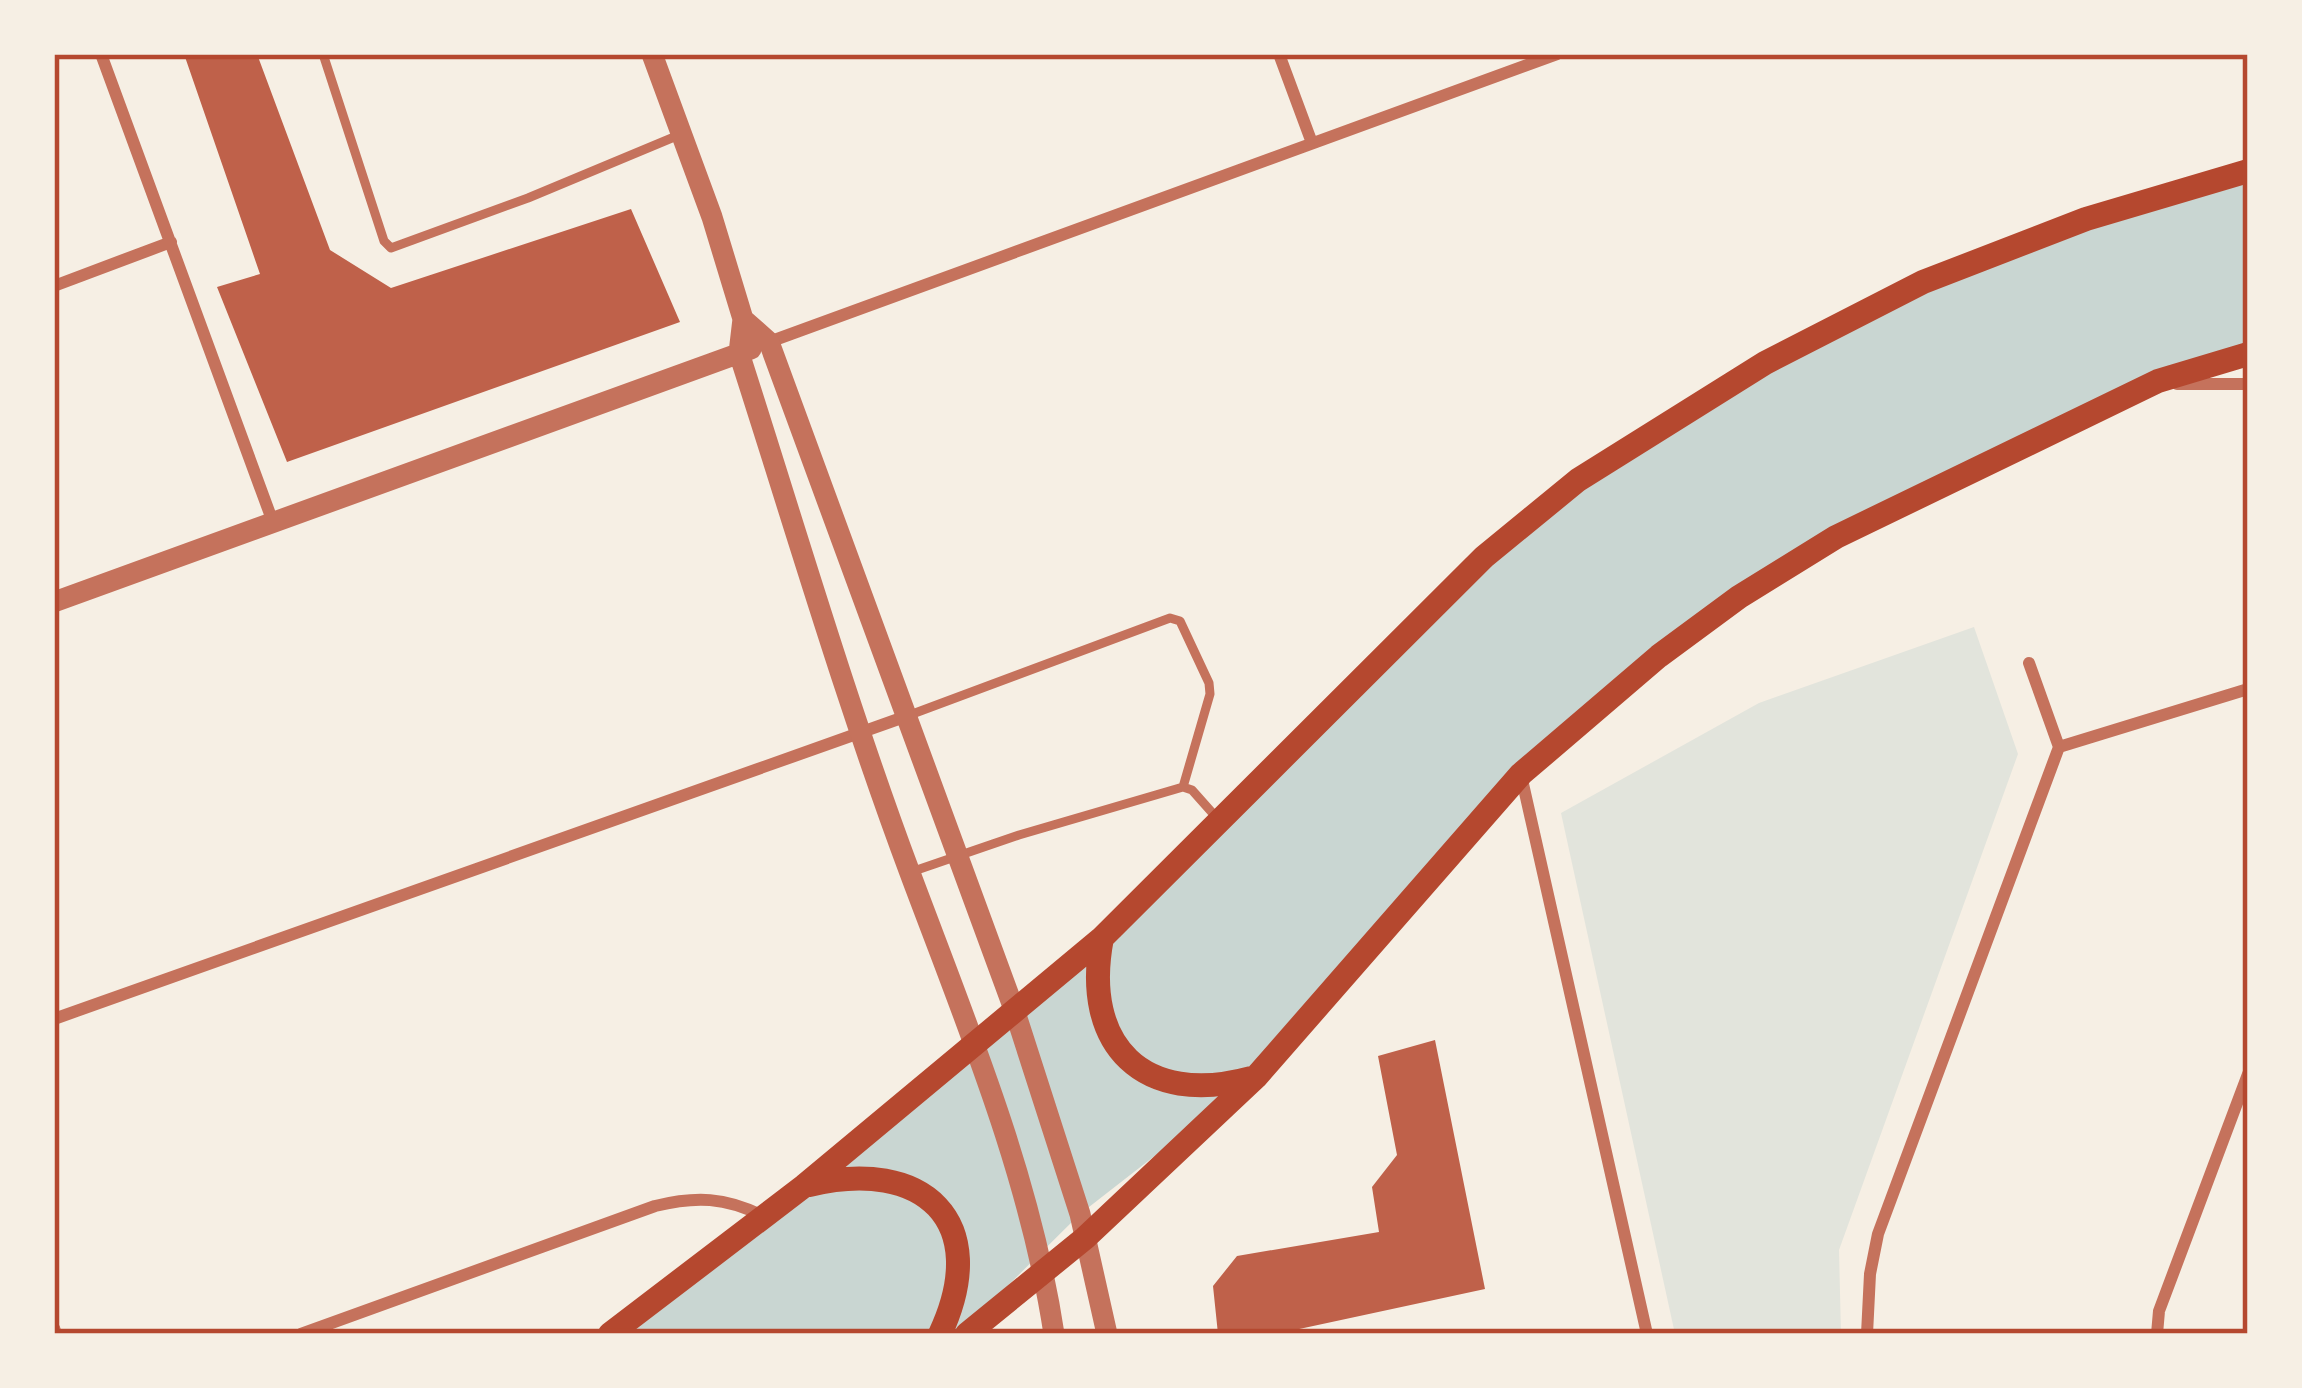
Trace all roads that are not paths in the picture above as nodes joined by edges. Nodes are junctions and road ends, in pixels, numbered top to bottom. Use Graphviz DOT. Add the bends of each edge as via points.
graph roads {
  1 [pos="101,54"];
  2 [pos="323,54"];
  3 [pos="652,54"];
  4 [pos="1279,54"];
  5 [pos="1557,54"];
  6 [pos="681,134"];
  7 [pos="1312,142"];
  8 [pos="2246,170"];
  9 [pos="171,242"];
  10 [pos="54,286"];
  11 [pos="743,319"];
  12 [pos="769,342"];
  13 [pos="739,353"];
  14 [pos="2248,354"];
  15 [pos="2158,381"];
  16 [pos="2248,384"];
  17 [pos="274,525"];
  18 [pos="54,602"];
  19 [pos="2029,663"];
  20 [pos="2248,689"];
  21 [pos="908,716"];
  22 [pos="862,735"];
  23 [pos="2060,747"];
  24 [pos="1521,774"];
  25 [pos="1183,787"];
  26 [pos="1220,821"];
  27 [pos="958,854"];
  28 [pos="909,872"];
  29 [pos="1102,938"];
  30 [pos="1015,1012"];
  31 [pos="54,1019"];
  32 [pos="974,1045"];
  33 [pos="2248,1074"];
  34 [pos="1256,1077"];
  35 [pos="804,1186"];
  36 [pos="763,1216"];
  37 [pos="1083,1226"];
  38 [pos="1044,1272"];
  39 [pos="951,1330"];
  40 [pos="301,1334"];
  41 [pos="610,1334"];
  42 [pos="1054,1334"];
  43 [pos="1107,1334"];
  44 [pos="1647,1334"];
  45 [pos="1867,1334"];
  46 [pos="2157,1334"];
  1 -- 9 [label="street"];
  2 -- 6 [label="lane" via="391,248"];
  3 -- 6 [label="street"];
  4 -- 7 [label="street"];
  5 -- 7 [label="street"];
  6 -- 11 [label="street"];
  7 -- 12 [label="street"];
  8 -- 26 [label="main road" via="2086,219 1923,282 1672,419 1578,480 1484,557"];
  9 -- 10 [label="street"];
  9 -- 17 [label="street"];
  11 -- 12 [label="street"];
  11 -- 13 [label="street"];
  12 -- 13 [label="street"];
  12 -- 21 [label="street"];
  13 -- 17 [label="street"];
  13 -- 22 [label="street"];
  14 -- 15 [label="main road"];
  15 -- 16 [label="street"];
  15 -- 24 [label="main road" via="1836,537 1659,656"];
  17 -- 18 [label="street"];
  19 -- 23 [label="street"];
  20 -- 23 [label="street"];
  21 -- 22 [label="street"];
  21 -- 25 [label="lane" via="1170,618 1180,621 1209,683"];
  21 -- 27 [label="street"];
  22 -- 28 [label="street"];
  22 -- 31 [label="street"];
  23 -- 45 [label="street" via="1878,1234"];
  24 -- 34 [label="main road"];
  24 -- 44 [label="street"];
  25 -- 26 [label="lane"];
  25 -- 27 [label="lane"];
  26 -- 29 [label="main road"];
  27 -- 28 [label="lane"];
  27 -- 30 [label="street"];
  28 -- 32 [label="street"];
  29 -- 30 [label="main road"];
  29 -- 34 [label="main road" via="1096,969 1104,1024 1129,1064 1155,1078 1222,1086"];
  30 -- 32 [label="main road"];
  30 -- 37 [label="street"];
  32 -- 35 [label="main road"];
  32 -- 38 [label="street"];
  33 -- 46 [label="street"];
  34 -- 37 [label="main road"];
  35 -- 36 [label="main road"];
  35 -- 39 [label="main road" via="887,1181 932,1200 952,1225 960,1266"];
  36 -- 40 [label="street" via="725,1199 676,1201"];
  36 -- 41 [label="main road"];
  37 -- 38 [label="main road"];
  37 -- 43 [label="street"];
  38 -- 39 [label="main road"];
  38 -- 42 [label="street"];
}
